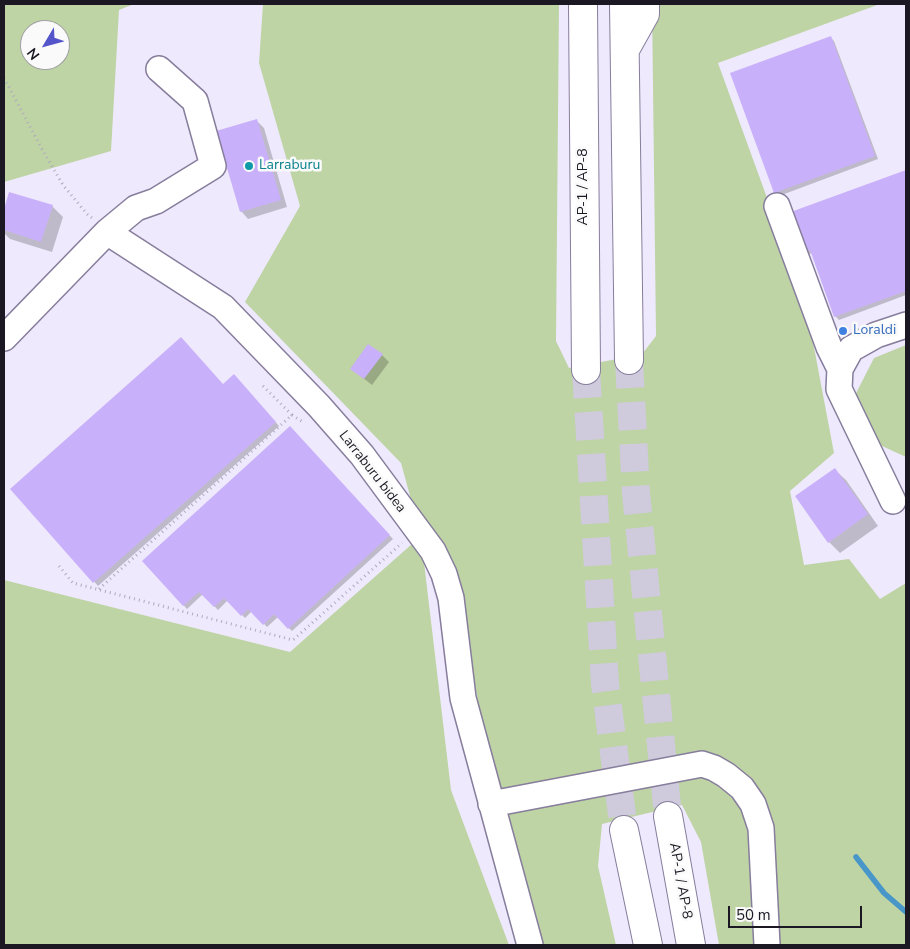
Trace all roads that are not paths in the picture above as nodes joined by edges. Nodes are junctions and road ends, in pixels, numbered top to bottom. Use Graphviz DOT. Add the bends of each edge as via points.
graph roads {
  1 [pos="583,4"];
  2 [pos="624,4"];
  3 [pos="645,4"];
  4 [pos="625,49"];
  5 [pos="159,69"];
  6 [pos="777,206"];
  7 [pos="107,232"];
  8 [pos="906,325"];
  9 [pos="4,338"];
  10 [pos="629,360"];
  11 [pos="840,369"];
  12 [pos="586,370"];
  13 [pos="893,501"];
  14 [pos="490,804"];
  15 [pos="668,816"];
  16 [pos="624,830"];
  17 [pos="530,945"];
  18 [pos="648,945"];
  19 [pos="691,945"];
  20 [pos="767,945"];
  1 -- 12 [label="highway, AP-1 / AP-8"];
  2 -- 4 [label="highway"];
  3 -- 4 [label="highway" via="645,14"];
  4 -- 10 [label="highway"];
  5 -- 7 [label="street" via="195,101 213,166 156,201 136,208"];
  6 -- 11 [label="street"];
  7 -- 9 [label="street"];
  7 -- 14 [label="street, Larraburu bidea" via="223,307 362,455 433,551 451,598 463,698"];
  8 -- 11 [label="street" via="876,335 852,349"];
  11 -- 13 [label="street" via="839,389"];
  14 -- 17 [label="street, Larraburu bidea"];
  14 -- 20 [label="street" via="702,764 714,768 742,788 753,804 761,828"];
  15 -- 19 [label="highway, AP-1 / AP-8"];
  16 -- 18 [label="highway"];
}
